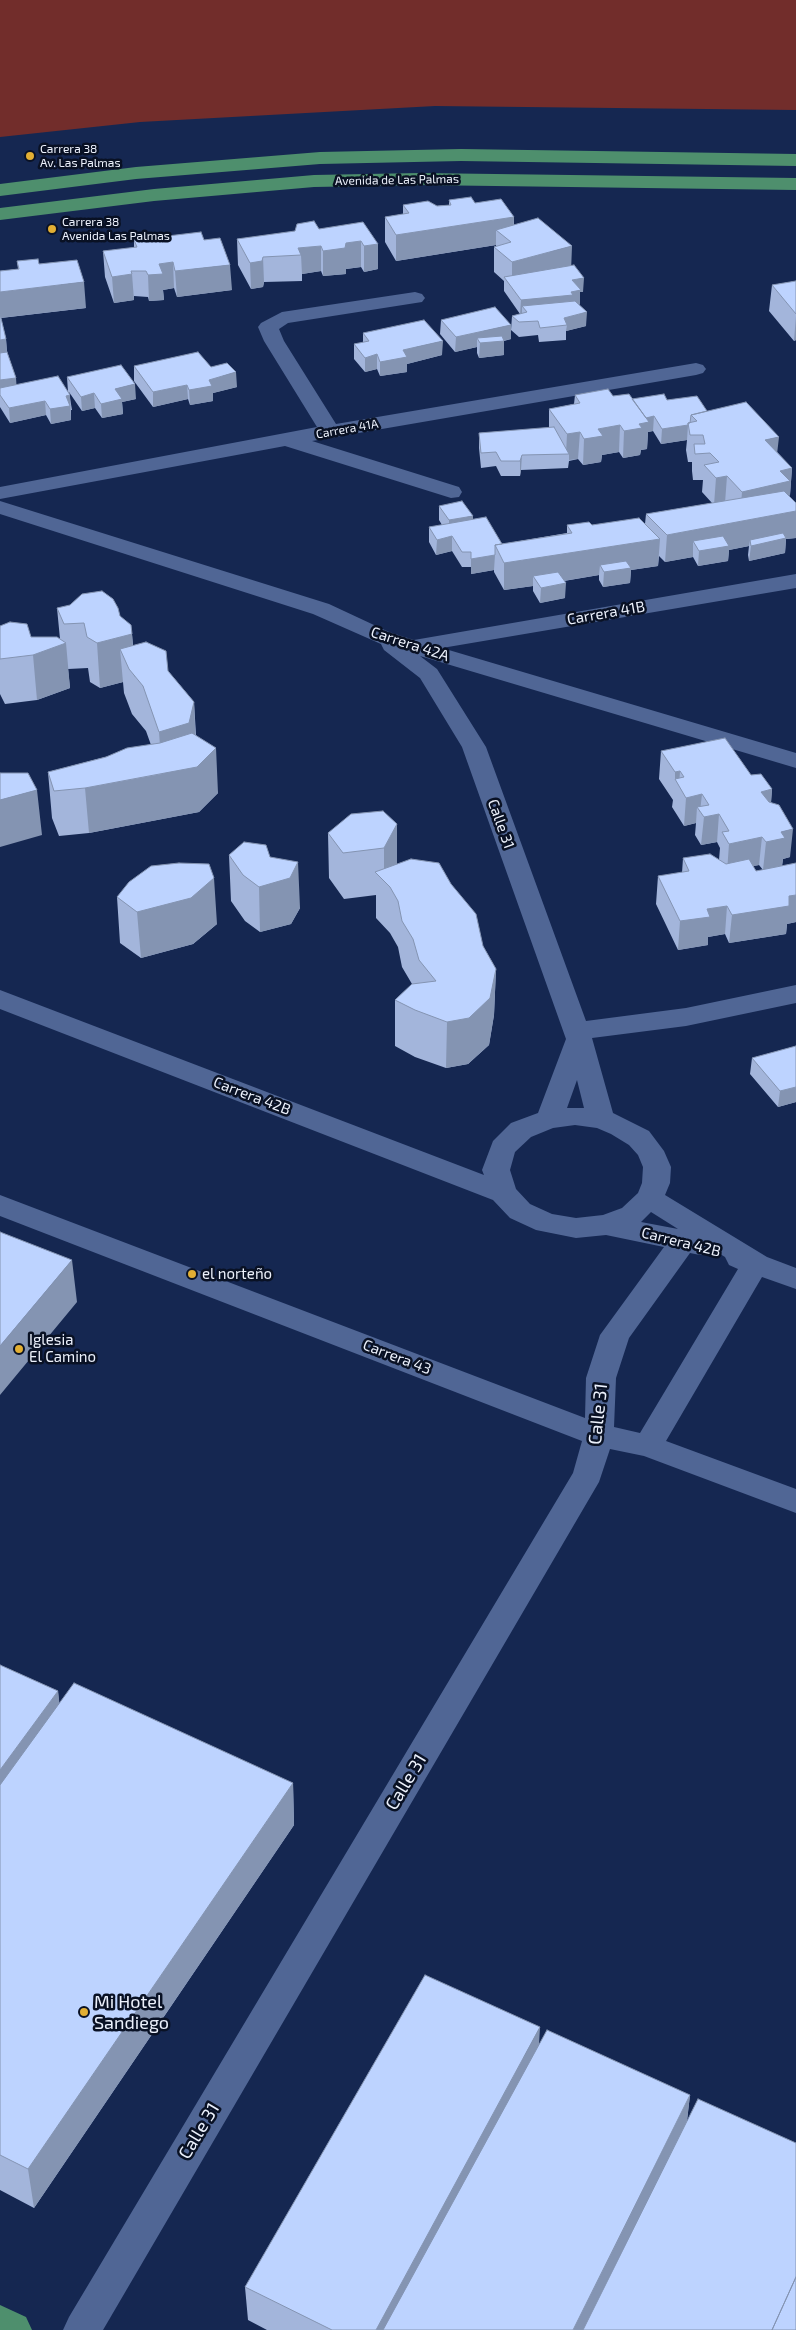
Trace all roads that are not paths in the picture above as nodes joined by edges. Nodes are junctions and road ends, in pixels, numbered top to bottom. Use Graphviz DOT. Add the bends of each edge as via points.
graph roads {
  1 [pos="796,160"];
  2 [pos="796,184"];
  3 [pos="0,190"];
  4 [pos="0,214"];
  5 [pos="414,298"];
  6 [pos="696,369"];
  7 [pos="330,431"];
  8 [pos="288,440"];
  9 [pos="0,492"];
  10 [pos="452,492"];
  11 [pos="0,507"];
  12 [pos="796,581"];
  13 [pos="381,637"];
  14 [pos="416,646"];
  15 [pos="796,761"];
  16 [pos="796,994"];
  17 [pos="0,999"];
  18 [pos="577,1035"];
  19 [pos="549,1119"];
  20 [pos="601,1119"];
  21 [pos="503,1193"];
  22 [pos="649,1198"];
  23 [pos="0,1205"];
  24 [pos="606,1225"];
  25 [pos="690,1233"];
  26 [pos="756,1264"];
  27 [pos="796,1279"];
  28 [pos="599,1435"];
  29 [pos="648,1446"];
  30 [pos="796,1501"];
  31 [pos="0,2322"];
  32 [pos="13,2330"];
  33 [pos="82,2330"];
  1 -- 3 [label="main road, Avenida de Las Palmas" via="461,155 320,158 136,173"];
  2 -- 4 [label="main road, Avenida de Las Palmas" via="420,179 314,181 154,195"];
  5 -- 7 [label="street" via="282,318 268,327"];
  6 -- 7 [label="street, Carrera 41A"];
  7 -- 8 [label="street, Carrera 41A"];
  8 -- 9 [label="street, Carrera 41A"];
  8 -- 10 [label="street"];
  11 -- 13 [label="street, Carrera 42A" via="321,609"];
  12 -- 14 [label="street, Carrera 41B"];
  13 -- 14 [label="street, Carrera 42A"];
  13 -- 18 [label="street, Calle 31" via="430,674 474,747"];
  14 -- 15 [label="street, Carrera 42A"];
  16 -- 18 [label="street"];
  17 -- 21 [label="street, Carrera 42B"];
  18 -- 19 [label="street"];
  18 -- 20 [label="street, Calle 31"];
  19 -- 20 [label="street" via="575,1116"];
  19 -- 21 [label="street" via="521,1130 503,1148 496,1170"];
  20 -- 22 [label="street" via="639,1138 650,1151 657,1167 656,1183"];
  21 -- 24 [label="street" via="520,1211 546,1223 576,1228"];
  22 -- 24 [label="street" via="632,1215"];
  22 -- 25 [label="street, Carrera 42B"];
  23 -- 28 [label="street, Carrera 43"];
  24 -- 25 [label="street, Carrera 42B"];
  25 -- 26 [label="street, Carrera 42B"];
  25 -- 28 [label="street, Calle 31" via="615,1335 601,1378"];
  26 -- 27 [label="street, Carrera 42B"];
  26 -- 29 [label="street"];
  28 -- 29 [label="street, Carrera 43"];
  28 -- 33 [label="street, Calle 31" via="588,1474"];
  29 -- 30 [label="street, Carrera 43"];
  31 -- 32 [label="main road"];
}
